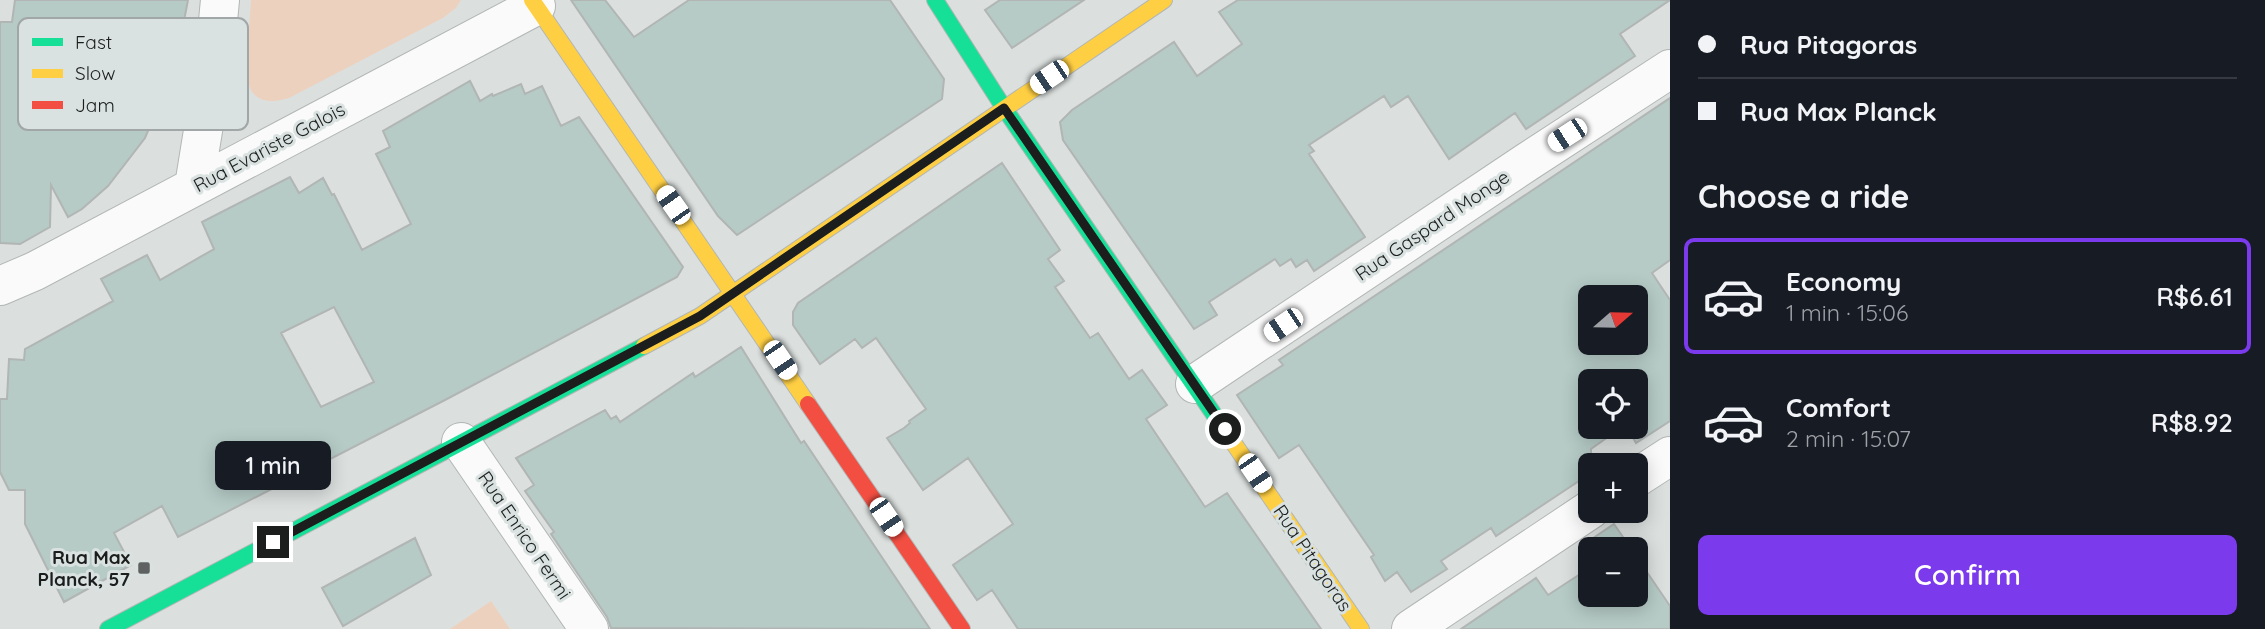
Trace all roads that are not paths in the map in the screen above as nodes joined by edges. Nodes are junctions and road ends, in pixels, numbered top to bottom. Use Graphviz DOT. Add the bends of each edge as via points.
graph roads {
  1 [pos="219,0"];
  2 [pos="935,0"];
  3 [pos="1164,0"];
  4 [pos="534,3"];
  5 [pos="218,18"];
  6 [pos="1670,69"];
  7 [pos="1004,108"];
  8 [pos="203,130"];
  9 [pos="194,186"];
  10 [pos="0,286"];
  11 [pos="734,293"];
  12 [pos="1195,384"];
  13 [pos="461,442"];
  14 [pos="1670,456"];
  15 [pos="1648,470"];
  16 [pos="1578,518"];
  17 [pos="108,629"];
  18 [pos="589,629"];
  19 [pos="962,629"];
  20 [pos="1361,629"];
  21 [pos="1411,629"];
  1 -- 5 [label="street"];
  2 -- 7 [label="street, Rua Pitagoras"];
  3 -- 7 [label="street"];
  4 -- 9 [label="street, Rua Evariste Galois"];
  4 -- 11 [label="street"];
  6 -- 12 [label="street, Rua Gaspard Monge"];
  7 -- 11 [label="street"];
  7 -- 12 [label="street, Rua Pitagoras"];
  8 -- 9 [label="street"];
  9 -- 10 [label="street, Rua Evariste Galois"];
  11 -- 13 [label="street" via="700,316"];
  11 -- 19 [label="street"];
  12 -- 20 [label="street, Rua Pitagoras"];
  13 -- 17 [label="street"];
  13 -- 18 [label="street, Rua Enrico Fermi"];
  14 -- 15 [label="street"];
  16 -- 21 [label="street"];
}
